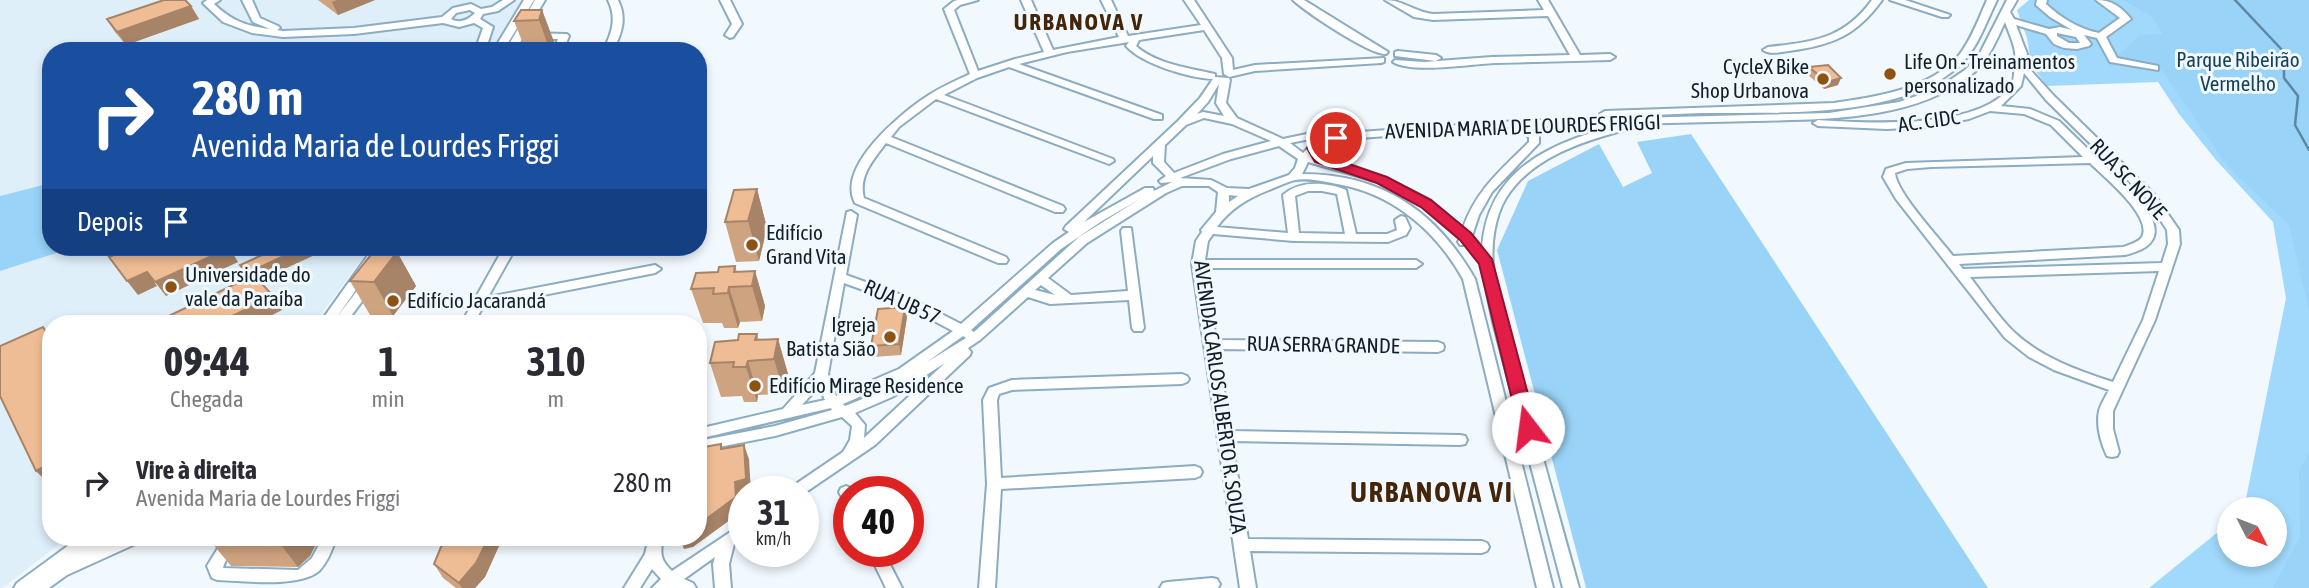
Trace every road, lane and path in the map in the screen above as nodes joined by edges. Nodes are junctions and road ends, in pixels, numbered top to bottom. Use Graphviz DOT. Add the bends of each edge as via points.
graph roads {
  1 [pos="215,0"];
  2 [pos="247,0"];
  3 [pos="470,0"];
  4 [pos="509,0"];
  5 [pos="529,0"];
  6 [pos="540,0"];
  7 [pos="613,0"];
  8 [pos="725,0"];
  9 [pos="972,0"];
  10 [pos="1026,0"];
  11 [pos="1106,0"];
  12 [pos="1189,0"];
  13 [pos="1390,0"];
  14 [pos="1543,0"];
  15 [pos="1877,0"];
  16 [pos="1895,0"];
  17 [pos="1992,0"];
  18 [pos="2012,0"];
  19 [pos="2042,0"];
  20 [pos="2101,0"];
  21 [pos="1307,2"];
  22 [pos="460,9"];
  23 [pos="479,10"];
  24 [pos="1552,13"];
  25 [pos="1945,15"];
  26 [pos="447,17"];
  27 [pos="2009,17"];
  28 [pos="1205,27"];
  29 [pos="730,35"];
  30 [pos="2083,35"];
  31 [pos="519,36"];
  32 [pos="2101,36"];
  33 [pos="483,42"];
  34 [pos="503,42"];
  35 [pos="515,42"];
  36 [pos="562,42"];
  37 [pos="611,42"];
  38 [pos="1132,43"];
  39 [pos="2106,47"];
  40 [pos="1768,50"];
  41 [pos="1050,54"];
  42 [pos="1382,56"];
  43 [pos="1576,57"];
  44 [pos="1610,57"];
  45 [pos="1227,58"];
  46 [pos="1009,64"];
  47 [pos="2024,67"];
  48 [pos="2154,68"];
  49 [pos="975,75"];
  50 [pos="1221,75"];
  51 [pos="935,95"];
  52 [pos="1991,108"];
  53 [pos="1157,117"];
  54 [pos="1755,119"];
  55 [pos="1234,121"];
  56 [pos="1647,122"];
  57 [pos="1182,123"];
  58 [pos="1518,124"];
  59 [pos="883,138"];
  60 [pos="1279,141"];
  61 [pos="1160,145"];
  62 [pos="1314,148"];
  63 [pos="1304,158"];
  64 [pos="2094,159"];
  65 [pos="2112,159"];
  66 [pos="1109,161"];
  67 [pos="1210,163"];
  68 [pos="1349,170"];
  69 [pos="1293,177"];
  70 [pos="1176,181"];
  71 [pos="1211,183"];
  72 [pos="1224,191"];
  73 [pos="1250,193"];
  74 [pos="1059,209"];
  75 [pos="1222,212"];
  76 [pos="851,215"];
  77 [pos="1473,215"];
  78 [pos="1446,218"];
  79 [pos="1401,220"];
  80 [pos="2150,229"];
  81 [pos="1127,230"];
  82 [pos="1207,230"];
  83 [pos="1465,236"];
  84 [pos="1294,237"];
  85 [pos="1351,237"];
  86 [pos="2174,238"];
  87 [pos="1057,246"];
  88 [pos="374,256"];
  89 [pos="387,256"];
  90 [pos="505,256"];
  91 [pos="1002,260"];
  92 [pos="1951,260"];
  93 [pos="1461,261"];
  94 [pos="1487,263"];
  95 [pos="1198,264"];
  96 [pos="1416,264"];
  97 [pos="2165,267"];
  98 [pos="655,269"];
  99 [pos="1963,274"];
  100 [pos="840,277"];
  101 [pos="1039,278"];
  102 [pos="1025,291"];
  103 [pos="1135,295"];
  104 [pos="1067,298"];
  105 [pos="480,303"];
  106 [pos="331,315"];
  107 [pos="345,315"];
  108 [pos="473,315"];
  109 [pos="1138,328"];
  110 [pos="969,334"];
  111 [pos="1209,344"];
  112 [pos="1437,347"];
  113 [pos="821,374"];
  114 [pos="1182,379"];
  115 [pos="2115,387"];
  116 [pos="833,402"];
  117 [pos="846,411"];
  118 [pos="787,414"];
  119 [pos="707,432"];
  120 [pos="1225,436"];
  121 [pos="1460,440"];
  122 [pos="707,444"];
  123 [pos="2112,452"];
  124 [pos="848,455"];
  125 [pos="1195,472"];
  126 [pos="818,476"];
  127 [pos="994,484"];
  128 [pos="727,541"];
  129 [pos="1241,545"];
  130 [pos="79,546"];
  131 [pos="94,546"];
  132 [pos="117,546"];
  133 [pos="227,546"];
  134 [pos="326,546"];
  135 [pos="654,546"];
  136 [pos="1482,547"];
  137 [pos="653,555"];
  138 [pos="884,567"];
  139 [pos="58,572"];
  140 [pos="666,584"];
  141 [pos="1212,584"];
  142 [pos="22,588"];
  143 [pos="37,588"];
  144 [pos="632,588"];
  145 [pos="688,588"];
  146 [pos="723,588"];
  147 [pos="894,588"];
  148 [pos="987,588"];
  149 [pos="1168,588"];
  150 [pos="1248,588"];
  151 [pos="1545,588"];
  152 [pos="1571,588"];
  1 -- 26 [label="street" via="208,3 224,21 289,35"];
  2 -- 26 [label="street" via="252,16 260,23 293,31"];
  3 -- 22 [label="street"];
  4 -- 23 [label="street" via="495,9"];
  5 -- 34 [label="street"];
  6 -- 31 [label="street"];
  7 -- 37 [label="street" via="619,22"];
  8 -- 29 [label="street" via="737,24"];
  9 -- 49 [label="street" via="949,9"];
  10 -- 41 [label="street"];
  11 -- 38 [label="street"];
  12 -- 28 [label="street"];
  13 -- 24 [label="street" via="1417,15 1433,17"];
  14 -- 24 [label="street"];
  15 -- 40 [label="street" via="1863,21 1841,36"];
  16 -- 25 [label="street"];
  17 -- 60 [label="street, AVENIDA MARIA DE LOURDES FRIGGI" via="1956,63 1925,84 1885,97 1789,108 1422,122 1350,128"];
  18 -- 27 [label="street, AVENIDA MARIA DE LOURDES FRIGGI"];
  19 -- 30 [label="street" via="2044,8"];
  20 -- 32 [label="street" via="2126,19"];
  21 -- 42 [label="street"];
  22 -- 23 [label="street"];
  22 -- 26 [label="street"];
  23 -- 26 [label="street" via="458,25 449,24"];
  23 -- 33 [label="street" via="488,27"];
  24 -- 43 [label="street"];
  27 -- 30 [label="street" via="2052,33 2054,40 2067,46 2086,44"];
  27 -- 47 [label="street" via="2020,36"];
  27 -- 54 [label="street, AVENIDA MARIA DE LOURDES FRIGGI" via="1976,66 1930,96 1854,114"];
  28 -- 38 [label="street"];
  28 -- 45 [label="street"];
  30 -- 32 [label="street"];
  30 -- 39 [label="street"];
  31 -- 35 [label="street"];
  31 -- 36 [label="street" via="564,36"];
  32 -- 39 [label="street"];
  38 -- 41 [label="street"];
  38 -- 50 [label="street" via="1192,73"];
  39 -- 48 [label="street" via="2118,62"];
  41 -- 46 [label="street"];
  42 -- 43 [label="street" via="1389,63 1398,58 1423,65"];
  42 -- 50 [label="street"];
  43 -- 44 [label="street"];
  45 -- 50 [label="street"];
  46 -- 49 [label="street"];
  46 -- 53 [label="street"];
  47 -- 52 [label="street, AC. CIDC" via="2011,92"];
  47 -- 65 [label="street, RUA SC NOVE"];
  49 -- 51 [label="street"];
  50 -- 55 [label="street" via="1221,103"];
  50 -- 57 [label="street"];
  51 -- 59 [label="street"];
  51 -- 66 [label="street"];
  52 -- 54 [label="street, AC. CIDC" via="1952,121 1908,127"];
  52 -- 64 [label="street" via="2046,118"];
  54 -- 56 [label="street, AVENIDA MARIA DE LOURDES FRIGGI"];
  55 -- 57 [label="street" via="1203,115"];
  55 -- 60 [label="street"];
  56 -- 58 [label="street, AVENIDA MARIA DE LOURDES FRIGGI"];
  56 -- 94 [label="street" via="1591,136 1536,162 1498,204"];
  57 -- 61 [label="street"];
  58 -- 62 [label="street, AVENIDA MARIA DE LOURDES FRIGGI" via="1359,135 1324,141"];
  58 -- 77 [label="street" via="1534,136 1534,143 1503,172"];
  59 -- 74 [label="street"];
  59 -- 91 [label="street" via="858,179 859,200"];
  60 -- 63 [label="street"];
  60 -- 67 [label="street, AVENIDA MARIA DE LOURDES FRIGGI"];
  61 -- 70 [label="street" via="1158,163"];
  61 -- 87 [label="street"];
  62 -- 63 [label="street, AVENIDA MARIA DE LOURDES FRIGGI"];
  62 -- 68 [label="street" via="1324,161"];
  63 -- 68 [label="street"];
  63 -- 69 [label="street, AVENIDA MARIA DE LOURDES FRIGGI"];
  64 -- 65 [label="street"];
  64 -- 80 [label="street" via="2140,206"];
  64 -- 92 [label="street" via="1931,164 1890,171 1900,197"];
  65 -- 86 [label="street, RUA SC NOVE" via="2158,205"];
  67 -- 70 [label="street, AVENIDA MARIA DE LOURDES FRIGGI"];
  67 -- 71 [label="street"];
  68 -- 78 [label="street" via="1382,180"];
  69 -- 73 [label="street"];
  69 -- 93 [label="street" via="1339,178 1390,197 1428,222"];
  70 -- 71 [label="street, AVENIDA MARIA DE LOURDES FRIGGI"];
  70 -- 87 [label="street, AVENIDA MARIA DE LOURDES FRIGGI" via="1098,218"];
  70 -- 101 [label="street, AVENIDA MARIA DE LOURDES FRIGGI" via="1109,222"];
  71 -- 72 [label="street"];
  72 -- 73 [label="street"];
  72 -- 75 [label="street"];
  73 -- 75 [label="street, AVENIDA CARLOS ALBERTO R. SOUZA"];
  75 -- 82 [label="street, AVENIDA CARLOS ALBERTO R. SOUZA"];
  76 -- 100 [label="street"];
  77 -- 78 [label="street"];
  77 -- 83 [label="street"];
  78 -- 83 [label="street"];
  79 -- 85 [label="street" via="1404,229 1398,236"];
  80 -- 86 [label="street"];
  80 -- 92 [label="street" via="2145,242 2125,251"];
  81 -- 103 [label="street"];
  82 -- 84 [label="street"];
  82 -- 95 [label="street, AVENIDA CARLOS ALBERTO R. SOUZA"];
  83 -- 93 [label="street"];
  83 -- 94 [label="street"];
  84 -- 85 [label="street"];
  84 -- 85 [label="street" via="1289,195 1306,188 1328,188 1342,192"];
  86 -- 97 [label="street, RUA SC NOVE"];
  87 -- 110 [label="street, AVENIDA MARIA DE LOURDES FRIGGI"];
  88 -- 106 [label="street"];
  89 -- 107 [label="street"];
  90 -- 105 [label="street"];
  92 -- 99 [label="street"];
  93 -- 151 [label="street"];
  94 -- 152 [label="street"];
  95 -- 96 [label="street"];
  95 -- 111 [label="street, AVENIDA CARLOS ALBERTO R. SOUZA"];
  97 -- 99 [label="street"];
  97 -- 115 [label="street, RUA SC NOVE" via="2149,320"];
  98 -- 105 [label="street"];
  99 -- 115 [label="street" via="2009,335 2029,353"];
  100 -- 110 [label="street, RUA UB 57" via="906,301"];
  100 -- 113 [label="street"];
  101 -- 102 [label="street, AVENIDA MARIA DE LOURDES FRIGGI"];
  101 -- 104 [label="street"];
  102 -- 104 [label="street" via="1050,300"];
  102 -- 110 [label="street, AVENIDA MARIA DE LOURDES FRIGGI"];
  103 -- 104 [label="street"];
  103 -- 109 [label="street"];
  105 -- 108 [label="street"];
  110 -- 116 [label="street" via="904,372"];
  110 -- 117 [label="street" via="887,394"];
  110 -- 124 [label="street" via="965,352 897,418"];
  111 -- 112 [label="street, RUA SERRA GRANDE"];
  111 -- 120 [label="street, AVENIDA CARLOS ALBERTO R. SOUZA"];
  113 -- 116 [label="street"];
  113 -- 118 [label="street"];
  114 -- 127 [label="street" via="1012,385 994,391 990,400"];
  115 -- 123 [label="street, RUA SC NOVE" via="2106,411"];
  116 -- 117 [label="street"];
  116 -- 118 [label="street"];
  117 -- 122 [label="street"];
  117 -- 124 [label="street" via="856,419 859,431"];
  118 -- 119 [label="street"];
  120 -- 121 [label="street"];
  120 -- 129 [label="street, AVENIDA CARLOS ALBERTO R. SOUZA"];
  124 -- 126 [label="street"];
  125 -- 127 [label="street"];
  127 -- 148 [label="street"];
  128 -- 140 [label="street"];
  128 -- 146 [label="street"];
  129 -- 136 [label="street"];
  129 -- 150 [label="street, AVENIDA CARLOS ALBERTO R. SOUZA"];
  130 -- 142 [label="street"];
  131 -- 139 [label="street"];
  132 -- 139 [label="street"];
  133 -- 134 [label="street" via="215,566 217,574 294,577 314,569"];
  135 -- 137 [label="street"];
  137 -- 140 [label="street"];
  137 -- 144 [label="street"];
  138 -- 147 [label="street"];
  139 -- 143 [label="street"];
  140 -- 145 [label="street"];
  141 -- 149 [label="street"];
}
